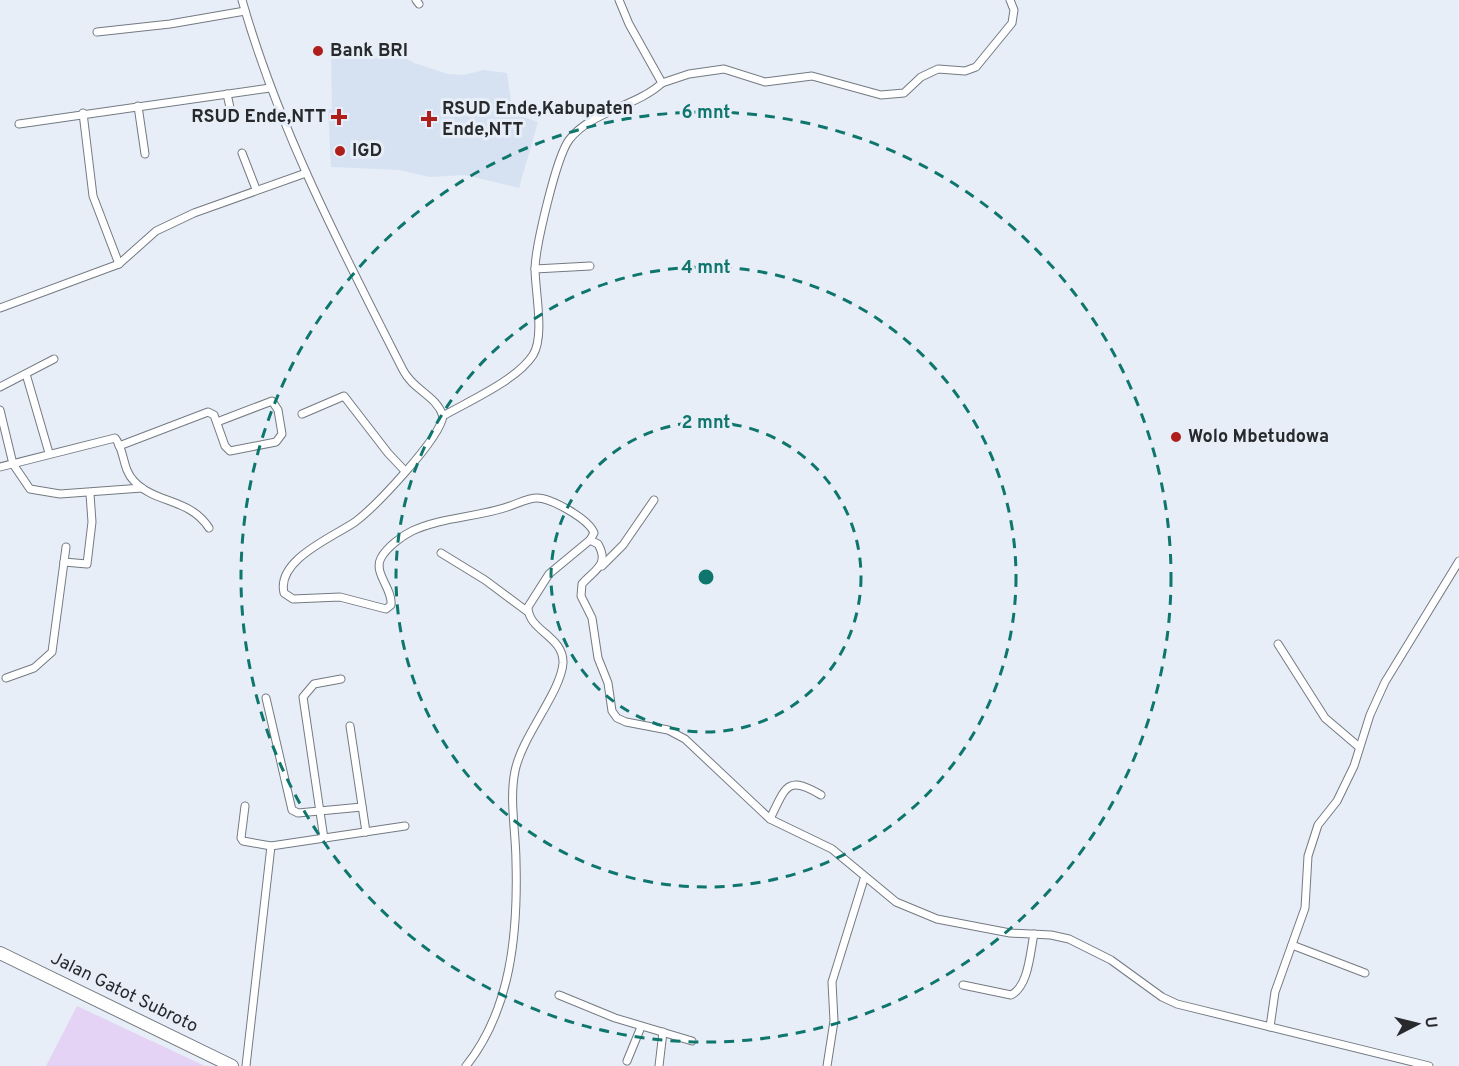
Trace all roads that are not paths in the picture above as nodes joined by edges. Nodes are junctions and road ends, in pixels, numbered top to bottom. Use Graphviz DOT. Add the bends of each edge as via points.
graph roads {
  1 [pos="242,0"];
  2 [pos="619,0"];
  3 [pos="1010,0"];
  4 [pos="245,11"];
  5 [pos="97,32"];
  6 [pos="662,83"];
  7 [pos="270,88"];
  8 [pos="228,94"];
  9 [pos="138,106"];
  10 [pos="231,112"];
  11 [pos="83,113"];
  12 [pos="19,124"];
  13 [pos="242,153"];
  14 [pos="145,154"];
  15 [pos="306,173"];
  16 [pos="256,189"];
  17 [pos="119,264"];
  18 [pos="590,266"];
  19 [pos="535,269"];
  20 [pos="0,308"];
  21 [pos="54,359"];
  22 [pos="26,374"];
  23 [pos="0,387"];
  24 [pos="0,410"];
  25 [pos="302,414"];
  26 [pos="443,416"];
  27 [pos="217,422"];
  28 [pos="120,446"];
  29 [pos="49,453"];
  30 [pos="13,464"];
  31 [pos="0,467"];
  32 [pos="405,471"];
  33 [pos="142,488"];
  34 [pos="90,494"];
  35 [pos="654,500"];
  36 [pos="209,528"];
  37 [pos="590,540"];
  38 [pos="66,547"];
  39 [pos="441,553"];
  40 [pos="1459,561"];
  41 [pos="64,562"];
  42 [pos="602,566"];
  43 [pos="528,612"];
  44 [pos="1278,644"];
  45 [pos="6,678"];
  46 [pos="341,680"];
  47 [pos="266,698"];
  48 [pos="350,726"];
  49 [pos="1359,747"];
  50 [pos="821,795"];
  51 [pos="245,806"];
  52 [pos="362,807"];
  53 [pos="321,811"];
  54 [pos="770,819"];
  55 [pos="405,826"];
  56 [pos="366,832"];
  57 [pos="324,838"];
  58 [pos="271,846"];
  59 [pos="864,879"];
  60 [pos="1034,934"];
  61 [pos="1292,945"];
  62 [pos="0,953"];
  63 [pos="1365,973"];
  64 [pos="963,985"];
  65 [pos="559,994"];
  66 [pos="641,1027"];
  67 [pos="1270,1027"];
  68 [pos="663,1032"];
  69 [pos="692,1041"];
  70 [pos="627,1061"];
  71 [pos="232,1066"];
  72 [pos="246,1066"];
  73 [pos="466,1066"];
  74 [pos="659,1066"];
  75 [pos="827,1066"];
  76 [pos="1429,1066"];
  1 -- 4 [label="street"];
  2 -- 6 [label="street" via="628,24"];
  3 -- 6 [label="street" via="1014,10 1012,23 976,67 965,71 938,69 921,77 904,93 881,95 812,76 765,82 724,69"];
  4 -- 5 [label="street"];
  4 -- 7 [label="street"];
  6 -- 19 [label="street" via="582,127 567,143 537,246"];
  7 -- 8 [label="street"];
  7 -- 15 [label="street"];
  8 -- 9 [label="street"];
  8 -- 10 [label="street"];
  9 -- 11 [label="street"];
  9 -- 14 [label="street"];
  11 -- 12 [label="street"];
  11 -- 17 [label="street" via="93,196"];
  13 -- 16 [label="street"];
  15 -- 16 [label="street"];
  15 -- 26 [label="street" via="402,370 409,381 436,401"];
  16 -- 17 [label="street" via="164,226"];
  17 -- 20 [label="street"];
  18 -- 19 [label="street"];
  19 -- 26 [label="street" via="535,352 496,386"];
  21 -- 22 [label="street"];
  22 -- 23 [label="street"];
  22 -- 29 [label="street"];
  24 -- 30 [label="street"];
  25 -- 32 [label="street" via="344,396"];
  26 -- 32 [label="street" via="433,438"];
  27 -- 27 [label="street" via="230,451 276,442 282,434 278,410 272,401"];
  27 -- 28 [label="street" via="208,412"];
  28 -- 29 [label="street" via="112,438"];
  28 -- 33 [label="street" via="128,472"];
  29 -- 30 [label="street"];
  30 -- 31 [label="street"];
  30 -- 34 [label="street" via="24,484 35,491"];
  32 -- 37 [label="street" via="355,522 302,555 284,582 288,598 340,597 386,609 392,598 379,564 382,556 404,536 430,525 534,498 564,507 588,524 594,533"];
  33 -- 34 [label="street"];
  33 -- 36 [label="street" via="184,506"];
  34 -- 41 [label="street" via="92,522 87,564"];
  35 -- 42 [label="street"];
  37 -- 42 [label="street" via="602,550"];
  37 -- 43 [label="street" via="549,573"];
  38 -- 41 [label="street"];
  39 -- 43 [label="street"];
  40 -- 49 [label="street" via="1385,682"];
  41 -- 45 [label="street" via="50,656 34,668"];
  42 -- 54 [label="street" via="582,584 581,596 592,618 612,711 626,722 668,730 685,739"];
  43 -- 73 [label="street" via="531,620 556,643 563,662 524,743 515,771 516,886 508,970 490,1031"];
  44 -- 49 [label="street" via="1325,718"];
  46 -- 53 [label="street" via="314,684 303,697"];
  47 -- 53 [label="street" via="291,807 298,813"];
  48 -- 52 [label="street"];
  49 -- 61 [label="street" via="1339,797 1316,829 1308,856 1305,908"];
  50 -- 54 [label="street" via="795,783"];
  51 -- 58 [label="street" via="241,838"];
  52 -- 53 [label="street"];
  52 -- 56 [label="street"];
  53 -- 57 [label="street"];
  54 -- 59 [label="street" via="820,842"];
  55 -- 56 [label="street"];
  56 -- 57 [label="street"];
  57 -- 58 [label="street"];
  58 -- 72 [label="street"];
  59 -- 60 [label="street" via="896,902 926,916 985,929"];
  59 -- 75 [label="street" via="832,982 834,1022"];
  60 -- 64 [label="street" via="1025,977 1016,993"];
  60 -- 67 [label="street" via="1069,939 1092,948 1177,1004"];
  61 -- 63 [label="street"];
  61 -- 67 [label="street" via="1275,992"];
  62 -- 71 [label="highway, Jalan Gatot Subroto"];
  65 -- 66 [label="street"];
  66 -- 68 [label="street"];
  66 -- 70 [label="street"];
  67 -- 76 [label="street"];
  68 -- 69 [label="street"];
  68 -- 74 [label="street"];
}
